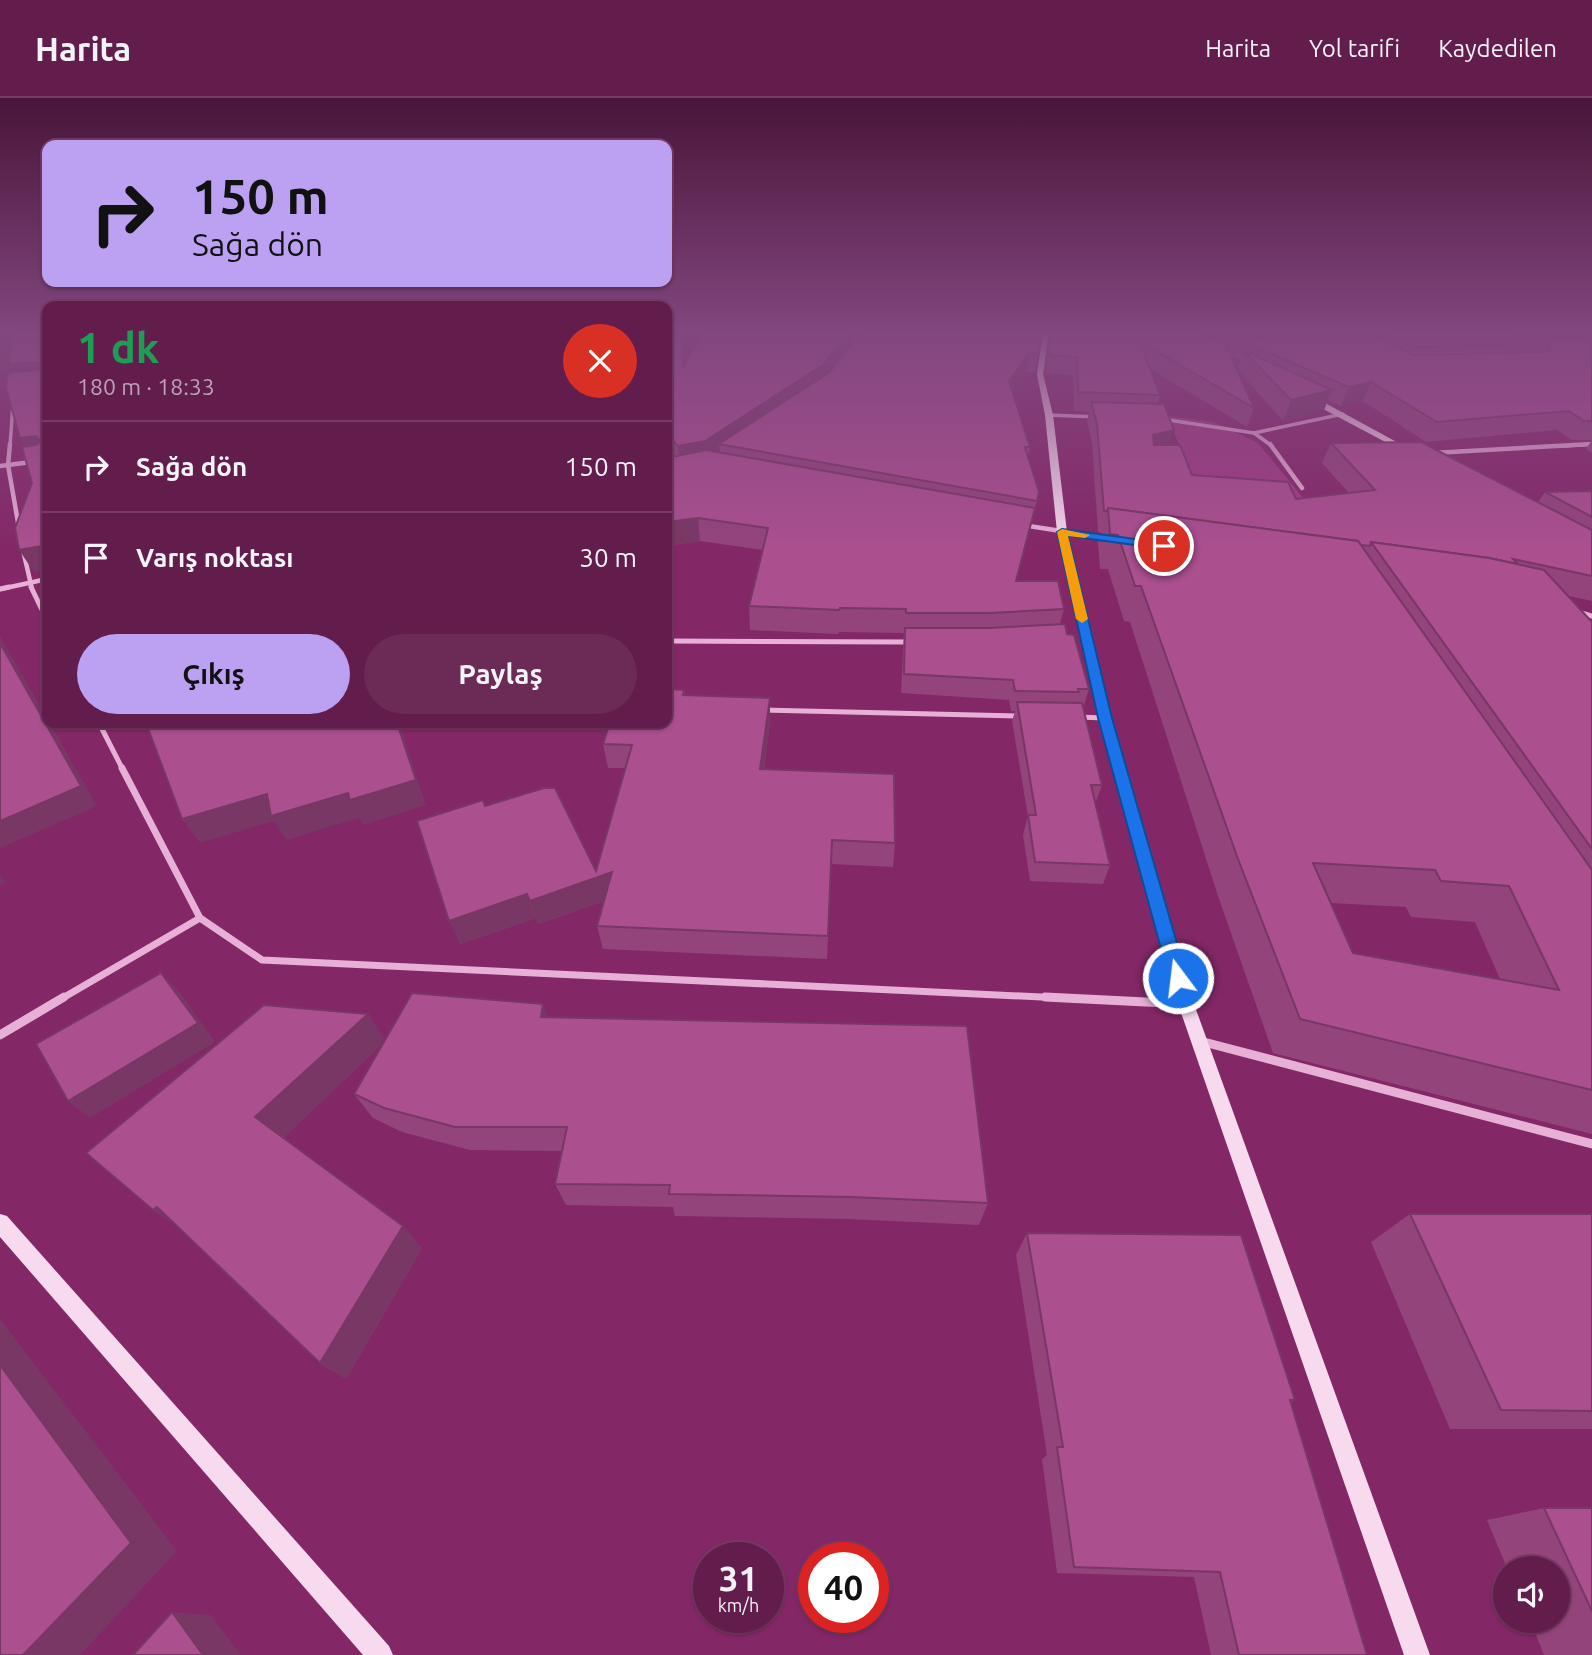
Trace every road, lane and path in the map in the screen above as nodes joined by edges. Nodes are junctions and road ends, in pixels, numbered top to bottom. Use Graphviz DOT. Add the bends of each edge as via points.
graph roads {
  1 [pos="13,405"];
  2 [pos="1047,405"];
  3 [pos="1324,405"];
  4 [pos="1345,414"];
  5 [pos="1049,415"];
  6 [pos="1103,417"];
  7 [pos="1156,419"];
  8 [pos="1254,433"];
  9 [pos="1592,444"];
  10 [pos="1415,454"];
  11 [pos="1429,454"];
  12 [pos="42,461"];
  13 [pos="8,465"];
  14 [pos="0,466"];
  15 [pos="1302,488"];
  16 [pos="1021,525"];
  17 [pos="20,530"];
  18 [pos="1062,532"];
  19 [pos="1115,539"];
  20 [pos="22,543"];
  21 [pos="42,580"];
  22 [pos="29,582"];
  23 [pos="0,589"];
  24 [pos="42,609"];
  25 [pos="1565,610"];
  26 [pos="1592,615"];
  27 [pos="672,641"];
  28 [pos="919,642"];
  29 [pos="749,710"];
  30 [pos="1037,716"];
  31 [pos="1064,717"];
  32 [pos="1105,718"];
  33 [pos="102,728"];
  34 [pos="200,918"];
  35 [pos="1186,1004"];
  36 [pos="0,1035"];
  37 [pos="1198,1040"];
  38 [pos="1592,1144"];
  39 [pos="0,1223"];
  40 [pos="380,1655"];
  41 [pos="1417,1655"];
  1 -- 13 [label="street"];
  2 -- 5 [label="street"];
  3 -- 4 [label="street"];
  4 -- 8 [label="street"];
  4 -- 10 [label="street"];
  5 -- 6 [label="street"];
  5 -- 18 [label="street"];
  7 -- 8 [label="street"];
  8 -- 15 [label="street" via="1272,445"];
  9 -- 11 [label="street"];
  12 -- 13 [label="street"];
  13 -- 14 [label="street"];
  13 -- 17 [label="street"];
  16 -- 18 [label="street"];
  18 -- 19 [label="street"];
  18 -- 32 [label="street" via="1080,636"];
  20 -- 22 [label="street"];
  21 -- 22 [label="street"];
  22 -- 23 [label="street"];
  22 -- 24 [label="street"];
  25 -- 26 [label="street"];
  27 -- 28 [label="street"];
  29 -- 30 [label="street"];
  31 -- 32 [label="street"];
  32 -- 35 [label="street"];
  33 -- 34 [label="street"];
  34 -- 35 [label="street" via="262,960"];
  34 -- 36 [label="street"];
  35 -- 37 [label="street"];
  37 -- 38 [label="street"];
  37 -- 41 [label="street"];
  39 -- 40 [label="street"];
}
